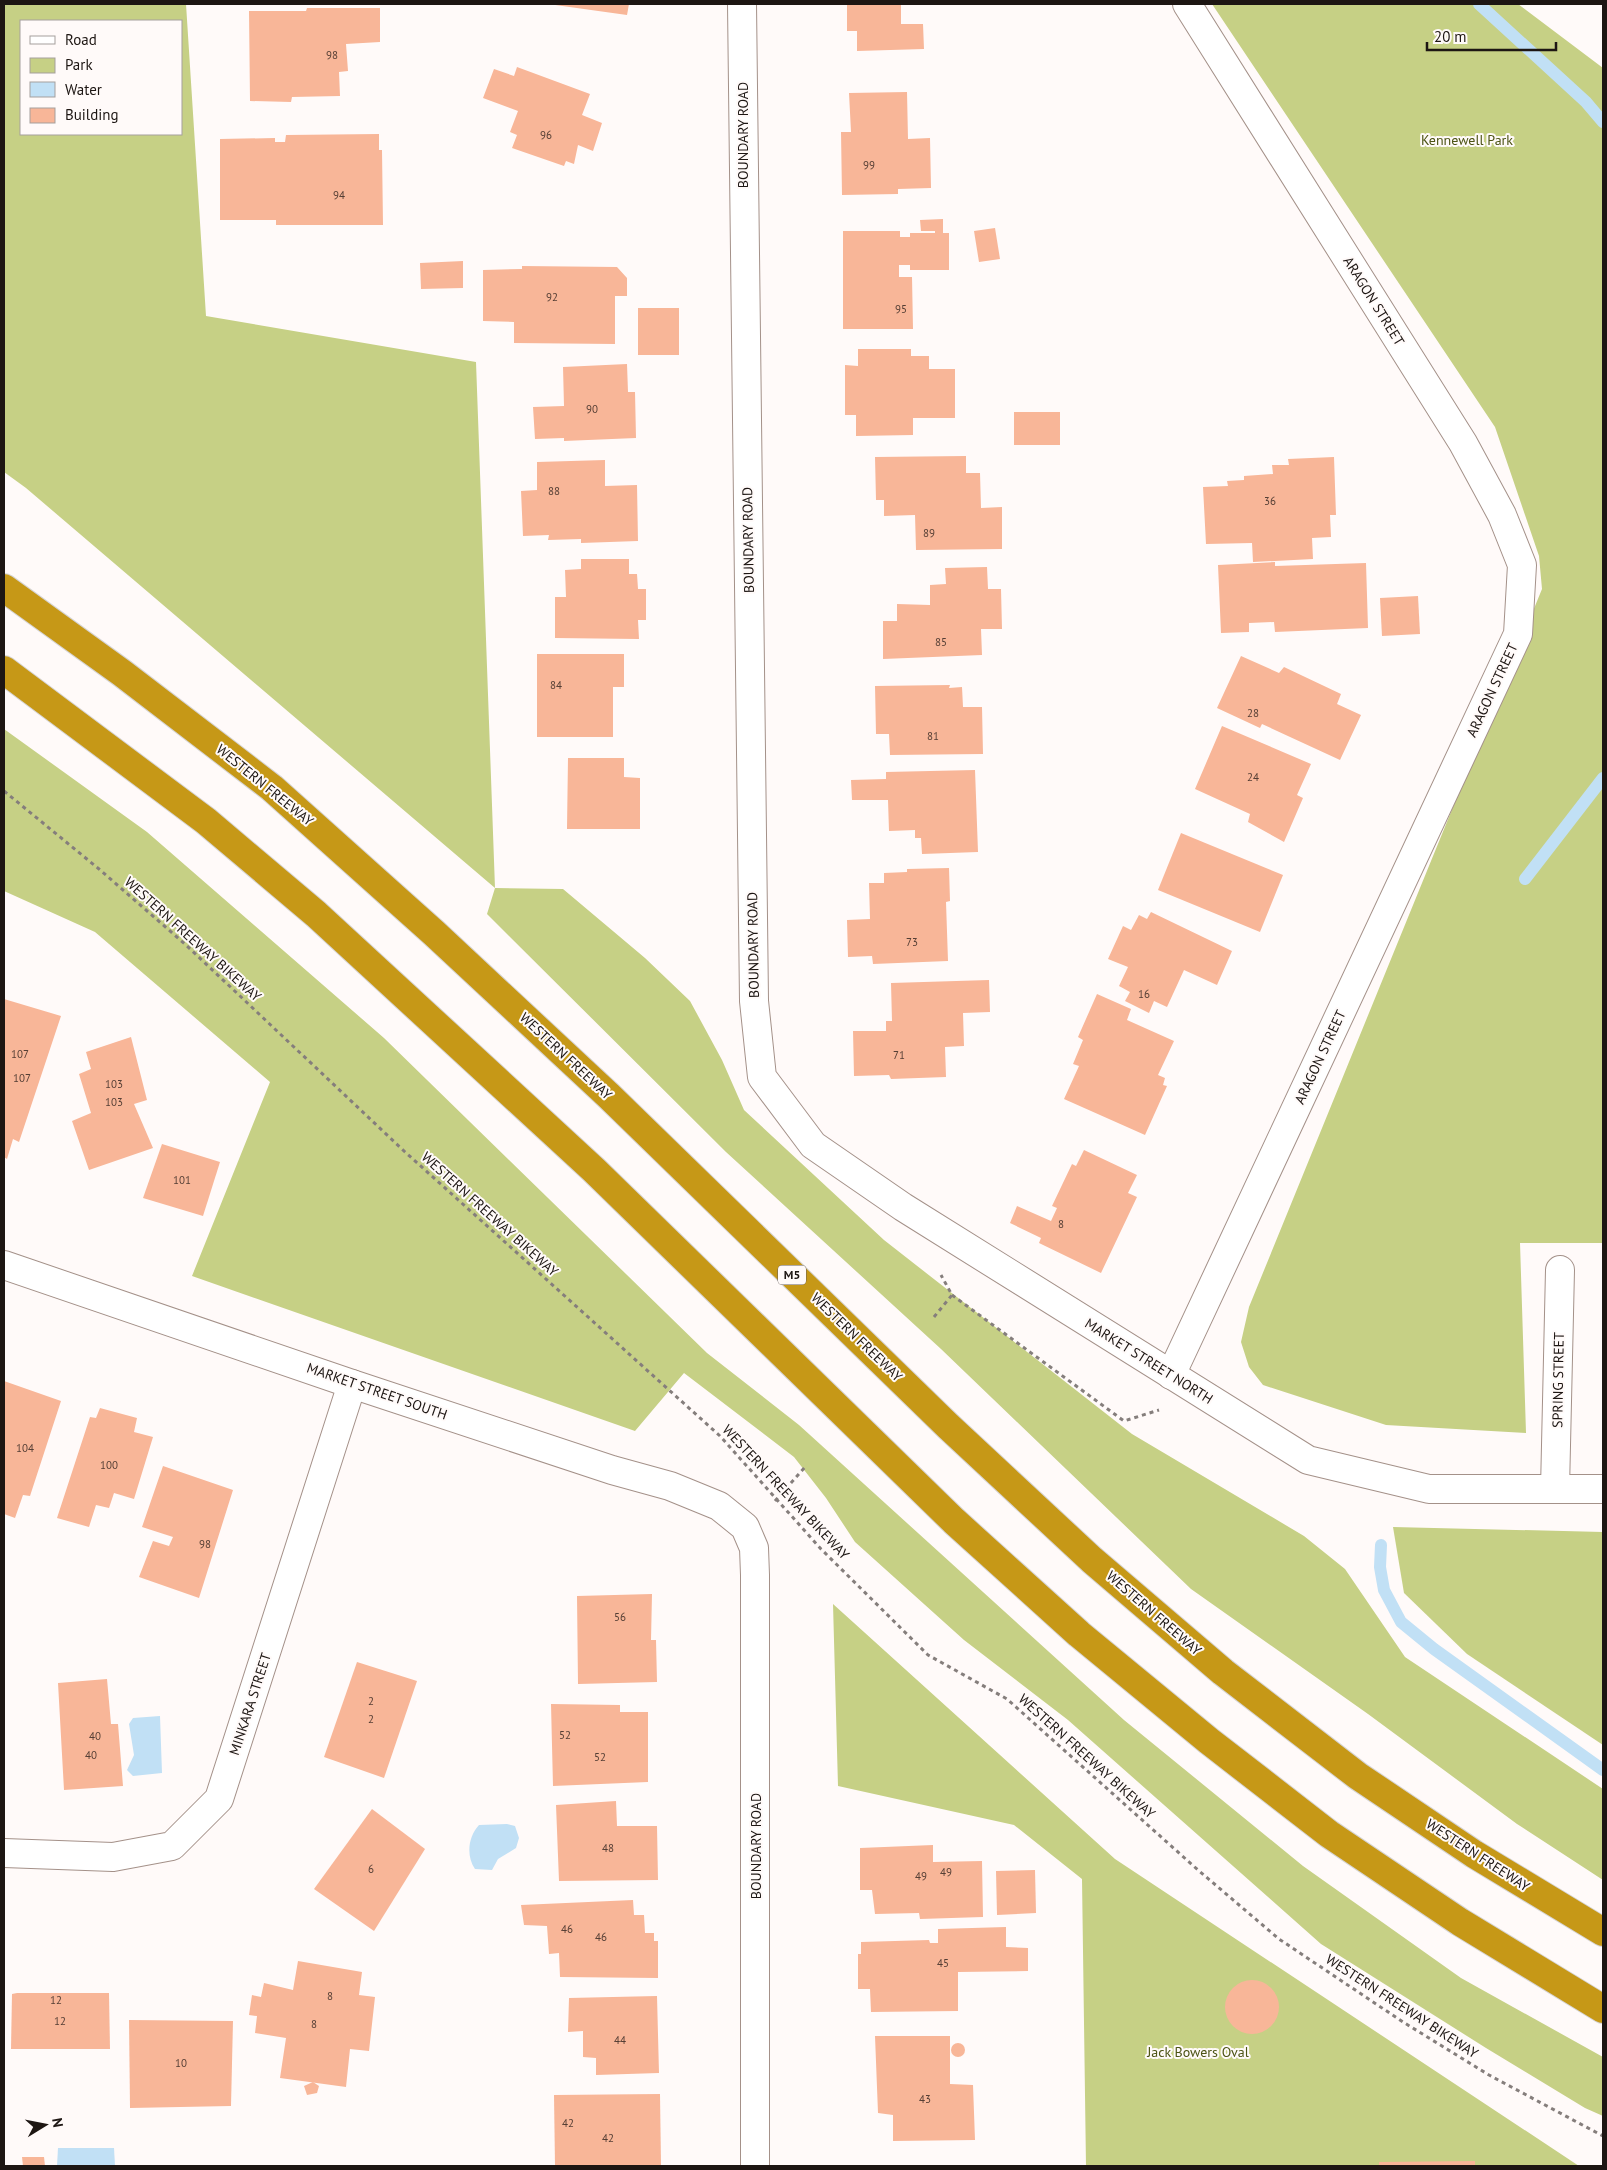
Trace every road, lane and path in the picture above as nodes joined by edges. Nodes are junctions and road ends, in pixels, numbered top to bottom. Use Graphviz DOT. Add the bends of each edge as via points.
graph roads {
  1 [pos="742,4"];
  2 [pos="1187,4"];
  3 [pos="4,588"];
  4 [pos="4,670"];
  5 [pos="4,791"];
  6 [pos="762,1076"];
  7 [pos="4,1265"];
  8 [pos="1560,1270"];
  9 [pos="952,1295"];
  10 [pos="1177,1379"];
  11 [pos="352,1384"];
  12 [pos="806,1466"];
  13 [pos="1556,1489"];
  14 [pos="1603,1489"];
  15 [pos="776,1500"];
  16 [pos="745,1527"];
  17 [pos="4,1852"];
  18 [pos="1603,1932"];
  19 [pos="1603,2009"];
  20 [pos="1603,2136"];
  21 [pos="755,2166"];
  1 -- 6 [label="street, BOUNDARY ROAD" via="754,1001"];
  2 -- 10 [label="street, ARAGON STREET" via="1463,444 1502,515 1522,565 1518,634"];
  3 -- 18 [label="highway, WESTERN FREEWAY / M5" via="272,788 609,1096 955,1433 1092,1560 1223,1672 1358,1776 1474,1854"];
  4 -- 19 [label="highway" via="206,821 330,927 587,1163 954,1521 1078,1634 1330,1834 1460,1922"];
  5 -- 15 [label="path, WESTERN FREEWAY BIKEWAY" via="186,945 404,1151 720,1436"];
  6 -- 10 [label="street, MARKET STREET NORTH" via="813,1145 902,1207"];
  7 -- 11 [label="street, MARKET STREET SOUTH"];
  8 -- 13 [label="street, SPRING STREET"];
  9 -- 10 [label="path" via="1124,1421 1168,1408"];
  10 -- 13 [label="street, MARKET STREET NORTH" via="1308,1460 1429,1489"];
  11 -- 16 [label="street, MARKET STREET SOUTH" via="670,1486 719,1506"];
  11 -- 17 [label="street, MINKARA STREET" via="218,1799 172,1846 113,1856"];
  12 -- 15 [label="path"];
  13 -- 14 [label="street, MARKET STREET NORTH"];
  15 -- 20 [label="path, WESTERN FREEWAY BIKEWAY" via="928,1655 1007,1699 1279,1939 1489,2076"];
  16 -- 21 [label="street, BOUNDARY ROAD" via="754,1548 755,1575"];
}
